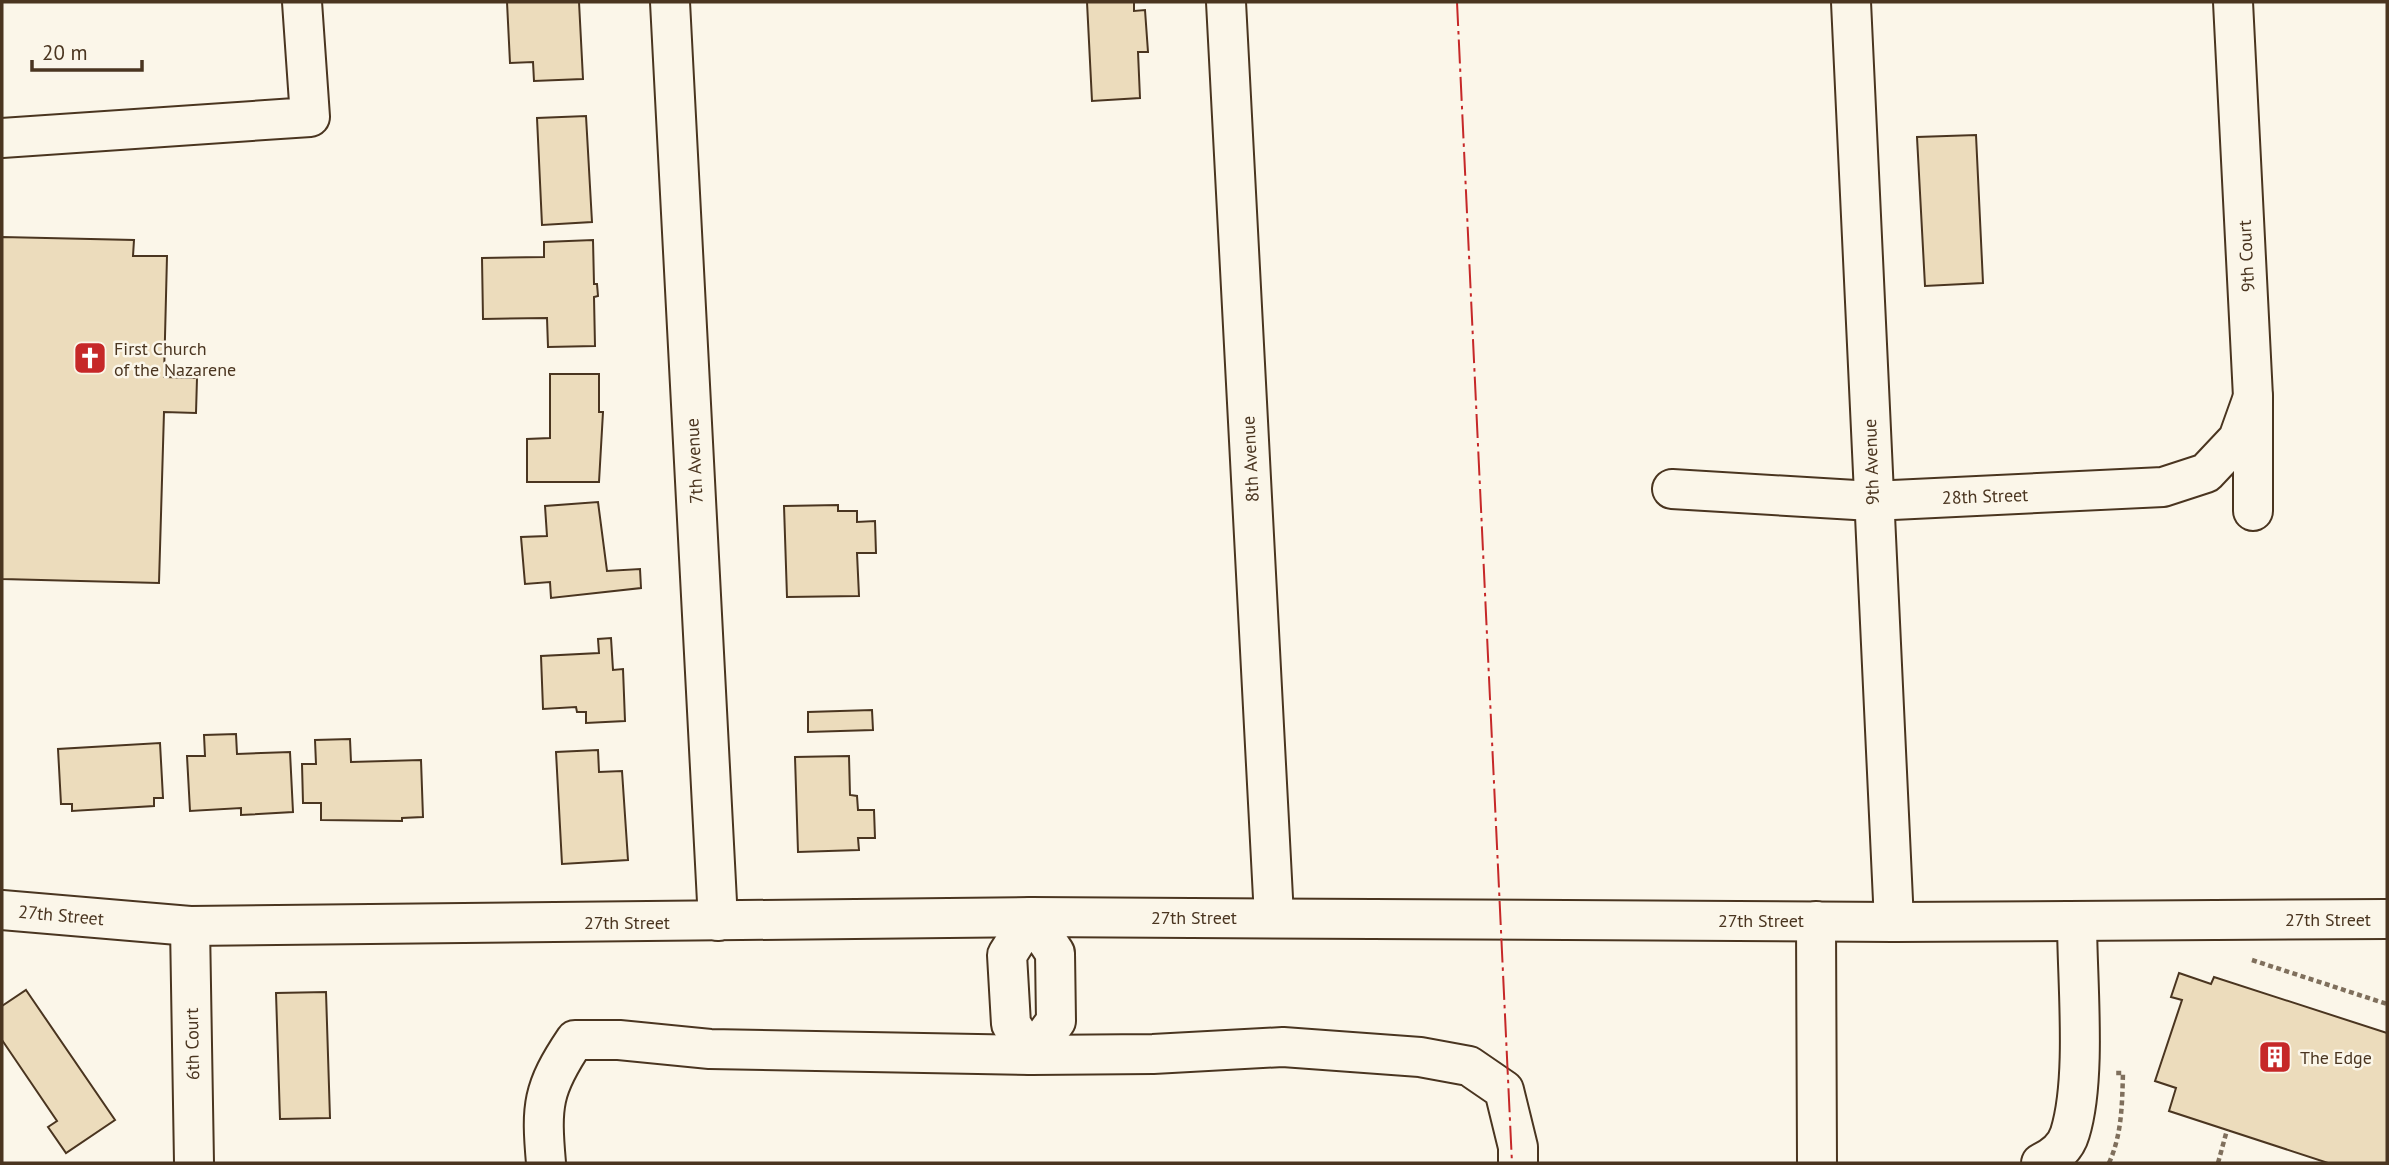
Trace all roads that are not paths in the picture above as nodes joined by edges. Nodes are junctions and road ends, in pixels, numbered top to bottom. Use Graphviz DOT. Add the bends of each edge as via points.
graph roads {
  1 [pos="302,2"];
  2 [pos="670,2"];
  3 [pos="1227,2"];
  4 [pos="1851,2"];
  5 [pos="2233,2"];
  6 [pos="2,138"];
  7 [pos="2253,397"];
  8 [pos="1672,489"];
  9 [pos="1872,501"];
  10 [pos="2253,511"];
  11 [pos="2,910"];
  12 [pos="1031,917"];
  13 [pos="1274,917"];
  14 [pos="2387,919"];
  15 [pos="2077,920"];
  16 [pos="718,921"];
  17 [pos="1816,921"];
  18 [pos="1894,922"];
  19 [pos="190,926"];
  20 [pos="1031,1055"];
  21 [pos="194,1163"];
  22 [pos="546,1163"];
  23 [pos="1518,1163"];
  24 [pos="1817,1163"];
  25 [pos="2041,1163"];
  1 -- 6 [label="street" via="310,117"];
  2 -- 16 [label="street, 7th Avenue"];
  3 -- 13 [label="street, 8th Avenue"];
  4 -- 9 [label="street, 9th Avenue"];
  5 -- 7 [label="street, 9th Court"];
  7 -- 9 [label="street, 28th Street" via="2238,439 2206,473 2163,487"];
  7 -- 10 [label="street, 9th Court"];
  8 -- 9 [label="street, 28th Street"];
  9 -- 18 [label="street, 9th Avenue"];
  11 -- 19 [label="street, 27th Street"];
  12 -- 13 [label="street, 27th Street"];
  12 -- 16 [label="street, 27th Street"];
  12 -- 20 [label="street" via="1055,953 1056,1021"];
  13 -- 17 [label="street, 27th Street"];
  14 -- 15 [label="street, 27th Street"];
  15 -- 18 [label="street, 27th Street"];
  15 -- 25 [label="street" via="2078,1082 2070,1134 2055,1156"];
  16 -- 19 [label="street, 27th Street"];
  17 -- 18 [label="street, 27th Street"];
  17 -- 24 [label="street"];
  19 -- 21 [label="street, 6th Court"];
  20 -- 22 [label="street" via="736,1049 575,1040 552,1074 542,1118"];
  20 -- 23 [label="street" via="1283,1047 1420,1057 1469,1066 1504,1090"];
}
